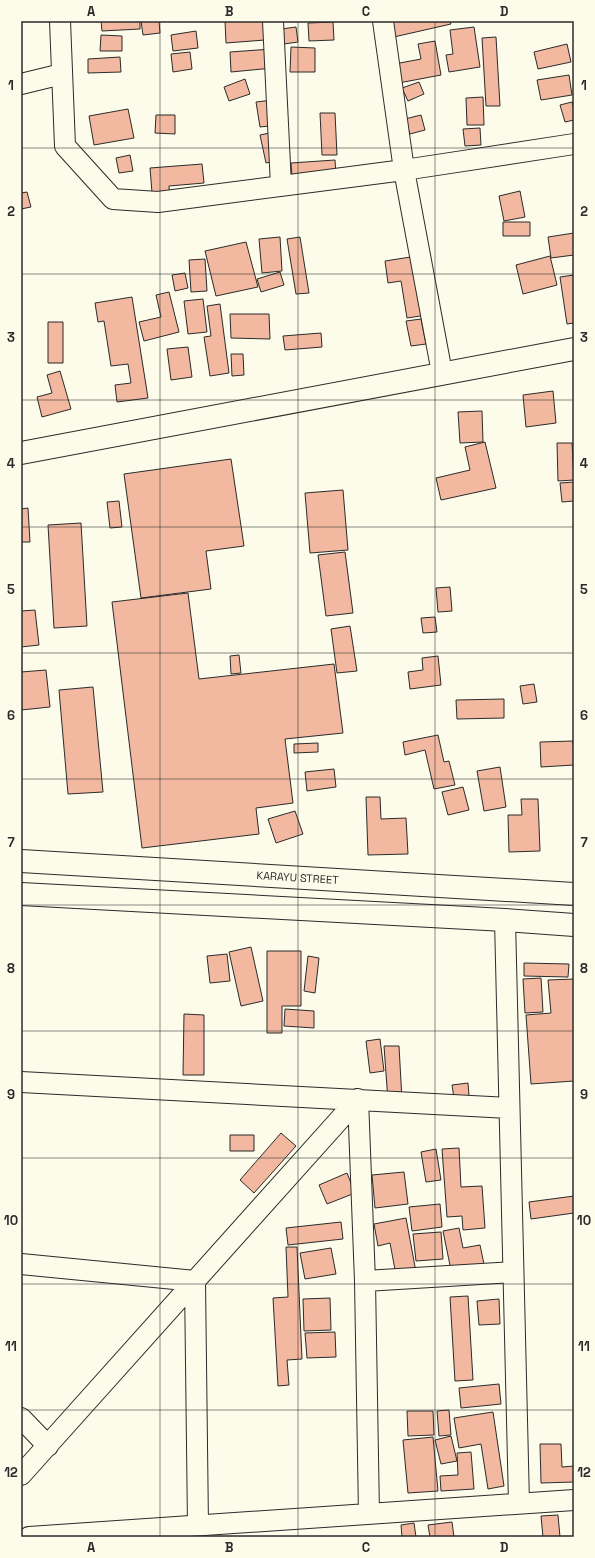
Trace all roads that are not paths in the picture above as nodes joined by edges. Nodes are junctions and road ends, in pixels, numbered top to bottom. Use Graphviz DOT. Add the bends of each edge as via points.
graph roads {
  1 [pos="60,21"];
  2 [pos="273,21"];
  3 [pos="383,21"];
  4 [pos="62,74"];
  5 [pos="21,84"];
  6 [pos="574,144"];
  7 [pos="404,170"];
  8 [pos="281,186"];
  9 [pos="574,349"];
  10 [pos="442,373"];
  11 [pos="21,453"];
  12 [pos="21,861"];
  13 [pos="21,894"];
  14 [pos="574,894"];
  15 [pos="505,920"];
  16 [pos="574,925"];
  17 [pos="21,1082"];
  18 [pos="358,1099"];
  19 [pos="509,1108"];
  20 [pos="21,1264"];
  21 [pos="513,1272"];
  22 [pos="195,1281"];
  23 [pos="365,1281"];
  24 [pos="21,1418"];
  25 [pos="48,1446"];
  26 [pos="21,1476"];
  27 [pos="574,1500"];
  28 [pos="519,1504"];
  29 [pos="369,1514"];
  30 [pos="198,1526"];
  31 [pos="29,1537"];
  1 -- 4 [label="street"];
  2 -- 8 [label="street"];
  3 -- 7 [label="street"];
  4 -- 5 [label="street"];
  4 -- 8 [label="street" via="65,146 113,199 158,202"];
  6 -- 7 [label="street"];
  7 -- 8 [label="street"];
  7 -- 10 [label="street"];
  9 -- 10 [label="main road"];
  10 -- 11 [label="main road"];
  12 -- 14 [label="main road, KARAYU STREET"];
  13 -- 15 [label="main road"];
  15 -- 16 [label="main road"];
  15 -- 19 [label="street"];
  17 -- 18 [label="street"];
  18 -- 19 [label="street"];
  18 -- 22 [label="street"];
  18 -- 23 [label="street"];
  19 -- 21 [label="street"];
  20 -- 22 [label="street"];
  21 -- 23 [label="street"];
  21 -- 28 [label="street"];
  22 -- 25 [label="street"];
  22 -- 30 [label="street"];
  23 -- 29 [label="street"];
  24 -- 25 [label="street"];
  25 -- 26 [label="street"];
  27 -- 28 [label="street"];
  28 -- 29 [label="street"];
  29 -- 30 [label="street"];
  30 -- 31 [label="street"];
}
